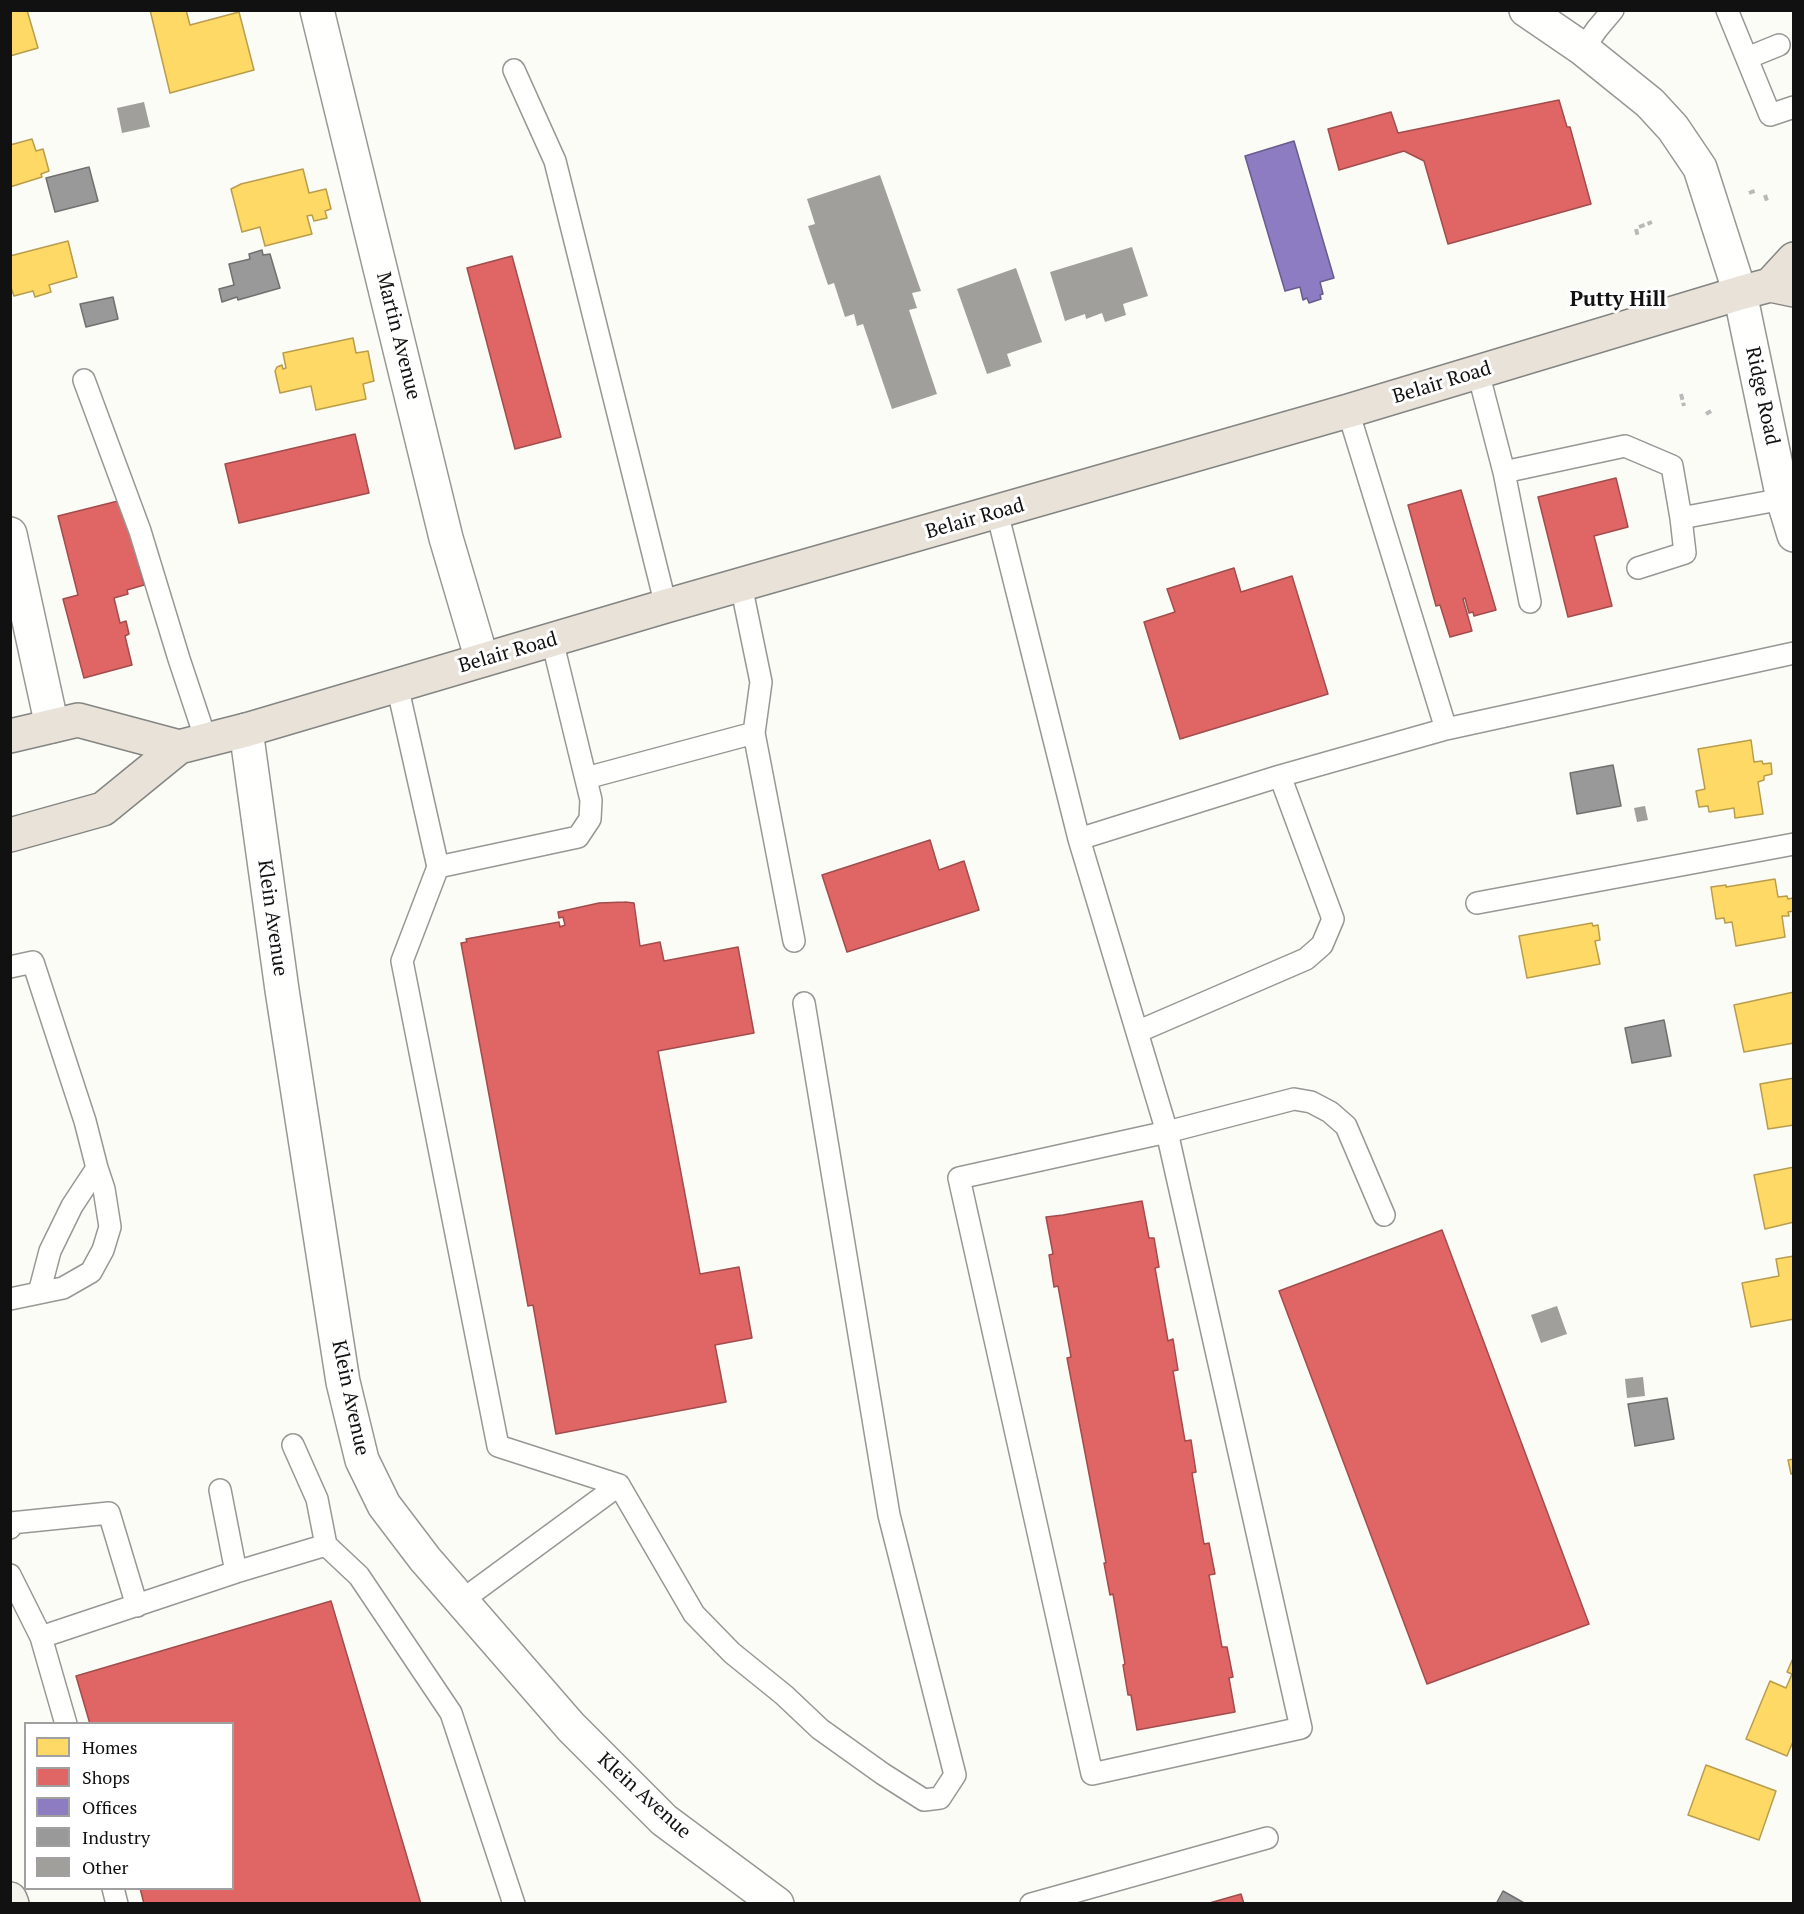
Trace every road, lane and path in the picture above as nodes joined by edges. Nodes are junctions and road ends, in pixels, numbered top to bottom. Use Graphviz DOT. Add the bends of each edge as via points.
graph roads {
  1 [pos="317,10"];
  2 [pos="1526,10"];
  3 [pos="1613,10"];
  4 [pos="1727,10"];
  5 [pos="1779,45"];
  6 [pos="1583,49"];
  7 [pos="1747,58"];
  8 [pos="514,70"];
  9 [pos="1794,107"];
  10 [pos="1757,190"];
  11 [pos="1749,193"];
  12 [pos="1765,195"];
  13 [pos="1767,201"];
  14 [pos="1652,222"];
  15 [pos="1638,237"];
  16 [pos="1794,259"];
  17 [pos="1768,289"];
  18 [pos="1478,372"];
  19 [pos="84,380"];
  20 [pos="1681,394"];
  21 [pos="1684,406"];
  22 [pos="1348,411"];
  23 [pos="1711,411"];
  24 [pos="1706,414"];
  25 [pos="1504,472"];
  26 [pos="1783,499"];
  27 [pos="997,512"];
  28 [pos="1681,518"];
  29 [pos="10,534"];
  30 [pos="1794,535"];
  31 [pos="1638,568"];
  32 [pos="741,585"];
  33 [pos="1530,602"];
  34 [pos="666,606"];
  35 [pos="19,609"];
  36 [pos="552,640"];
  37 [pos="1794,653"];
  38 [pos="482,660"];
  39 [pos="398,685"];
  40 [pos="52,726"];
  41 [pos="1446,729"];
  42 [pos="246,730"];
  43 [pos="754,733"];
  44 [pos="10,736"];
  45 [pos="192,744"];
  46 [pos="1280,776"];
  47 [pos="586,778"];
  48 [pos="10,835"];
  49 [pos="1079,839"];
  50 [pos="1794,844"];
  51 [pos="438,867"];
  52 [pos="1477,903"];
  53 [pos="794,941"];
  54 [pos="10,968"];
  55 [pos="804,1003"];
  56 [pos="1137,1032"];
  57 [pos="1167,1132"];
  58 [pos="97,1168"];
  59 [pos="1384,1215"];
  60 [pos="39,1293"];
  61 [pos="10,1299"];
  62 [pos="292,1444"];
  63 [pos="620,1485"];
  64 [pos="220,1490"];
  65 [pos="10,1528"];
  66 [pos="326,1545"];
  67 [pos="236,1572"];
  68 [pos="10,1575"];
  69 [pos="461,1601"];
  70 [pos="137,1606"];
  71 [pos="41,1637"];
  72 [pos="65,1722"];
  73 [pos="1268,1838"];
  74 [pos="514,1904"];
  75 [pos="777,1904"];
  76 [pos="1031,1904"];
  1 -- 38 [label="street, Martin Avenue" via="446,538"];
  2 -- 6 [label="street, Ridge Road"];
  3 -- 6 [label="lane"];
  4 -- 7 [label="lane"];
  5 -- 7 [label="lane"];
  6 -- 17 [label="street, Ridge Road" via="1650,103 1673,128"];
  7 -- 9 [label="lane" via="1770,115"];
  8 -- 34 [label="lane" via="555,161"];
  10 -- 11 [label="path"];
  12 -- 13 [label="path"];
  14 -- 15 [label="path" via="1637,228"];
  16 -- 17 [label="highway"];
  17 -- 18 [label="highway, Belair Road"];
  17 -- 26 [label="street, Ridge Road"];
  18 -- 22 [label="highway, Belair Road"];
  18 -- 25 [label="lane"];
  19 -- 45 [label="lane" via="140,531 179,659"];
  20 -- 21 [label="path"];
  22 -- 27 [label="highway, Belair Road"];
  22 -- 41 [label="lane"];
  23 -- 24 [label="path"];
  25 -- 28 [label="lane" via="1625,446 1671,466"];
  25 -- 33 [label="lane"];
  26 -- 28 [label="lane"];
  26 -- 30 [label="street, Ridge Road"];
  27 -- 32 [label="highway, Belair Road"];
  27 -- 49 [label="lane"];
  28 -- 31 [label="lane" via="1685,553"];
  29 -- 35 [label="street"];
  32 -- 34 [label="highway, Belair Road"];
  32 -- 43 [label="lane" via="761,682"];
  34 -- 36 [label="highway, Belair Road"];
  35 -- 40 [label="street"];
  36 -- 38 [label="highway, Belair Road"];
  36 -- 47 [label="lane"];
  37 -- 41 [label="lane"];
  38 -- 39 [label="highway, Belair Road"];
  39 -- 42 [label="highway, Belair Road"];
  39 -- 51 [label="lane"];
  40 -- 44 [label="highway, Belair Road"];
  40 -- 45 [label="highway, Belair Road" via="78,720"];
  41 -- 46 [label="lane"];
  42 -- 45 [label="highway, Belair Road"];
  42 -- 69 [label="street, Klein Avenue" via="341,1370 362,1460 384,1504"];
  43 -- 47 [label="lane"];
  43 -- 53 [label="lane"];
  45 -- 48 [label="highway, Belair Road" via="104,809"];
  46 -- 49 [label="lane"];
  46 -- 56 [label="lane" via="1333,918 1322,945 1306,959"];
  47 -- 51 [label="lane" via="590,819 578,837"];
  49 -- 56 [label="lane"];
  50 -- 52 [label="lane"];
  51 -- 63 [label="lane" via="402,961 498,1446"];
  54 -- 58 [label="lane" via="33,962 86,1121"];
  55 -- 63 [label="lane" via="889,1515 955,1775 940,1798 924,1800 883,1774 820,1729 732,1653 694,1614"];
  56 -- 57 [label="lane"];
  57 -- 57 [label="lane" via="1300,1728 1092,1774 959,1178"];
  57 -- 59 [label="lane" via="1294,1099 1311,1102 1347,1126"];
  58 -- 60 [label="lane" via="72,1206 50,1251"];
  58 -- 60 [label="lane" via="110,1227 103,1250 91,1272 63,1288"];
  60 -- 61 [label="lane"];
  62 -- 66 [label="lane" via="317,1499"];
  63 -- 69 [label="lane"];
  64 -- 67 [label="lane"];
  65 -- 70 [label="lane" via="11,1523 109,1513"];
  66 -- 67 [label="lane"];
  66 -- 74 [label="lane" via="359,1576 451,1713"];
  67 -- 70 [label="lane"];
  68 -- 71 [label="lane"];
  69 -- 75 [label="street, Klein Avenue" via="572,1727 664,1820"];
  70 -- 71 [label="lane"];
  71 -- 72 [label="lane"];
  73 -- 76 [label="lane"];
}
